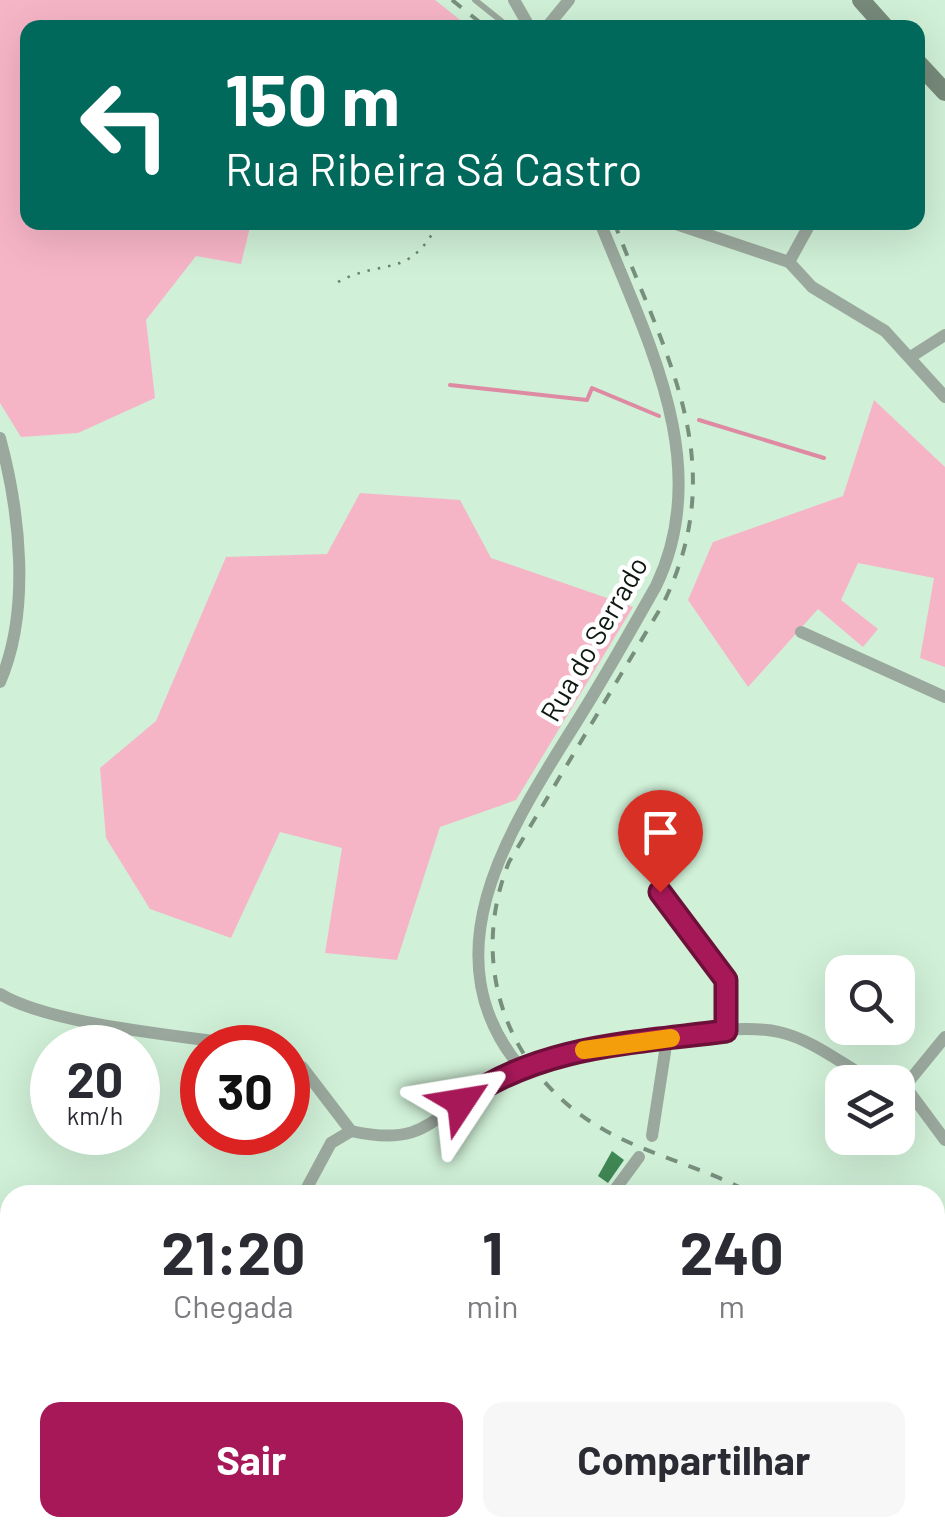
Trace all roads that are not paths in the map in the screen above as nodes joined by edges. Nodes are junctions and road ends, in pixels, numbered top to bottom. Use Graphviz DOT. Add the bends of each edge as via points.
graph roads {
  1 [pos="475,0"];
  2 [pos="570,0"];
  3 [pos="861,0"];
  4 [pos="500,20"];
  5 [pos="553,20"];
  6 [pos="879,20"];
  7 [pos="925,77"];
  8 [pos="945,92"];
  9 [pos="603,230"];
  10 [pos="694,230"];
  11 [pos="807,230"];
  12 [pos="789,262"];
  13 [pos="945,335"];
  14 [pos="912,356"];
  15 [pos="945,397"];
  16 [pos="0,438"];
  17 [pos="800,632"];
  18 [pos="0,682"];
  19 [pos="945,698"];
  20 [pos="660,892"];
  21 [pos="0,994"];
  22 [pos="726,1031"];
  23 [pos="180,1036"];
  24 [pos="945,1037"];
  25 [pos="667,1038"];
  26 [pos="842,1065"];
  27 [pos="520,1067"];
  28 [pos="915,1071"];
  29 [pos="310,1078"];
  30 [pos="915,1104"];
  31 [pos="350,1131"];
  32 [pos="652,1136"];
  33 [pos="945,1140"];
  34 [pos="639,1157"];
  35 [pos="308,1185"];
  36 [pos="618,1185"];
  1 -- 4 [label="lane"];
  2 -- 5 [label="street"];
  3 -- 6 [label="street"];
  7 -- 8 [label="street"];
  9 -- 27 [label="street, Rua do Serrado" via="668,406 681,495 671,551 656,586 512,830 489,881 482,977 496,1030"];
  10 -- 12 [label="street"];
  11 -- 12 [label="street"];
  12 -- 14 [label="street" via="812,287 885,331"];
  13 -- 14 [label="street"];
  14 -- 15 [label="street"];
  16 -- 18 [label="street" via="19,593"];
  17 -- 19 [label="street"];
  20 -- 22 [label="street" via="726,980"];
  21 -- 23 [label="street" via="16,1003"];
  22 -- 25 [label="street"];
  22 -- 26 [label="street" via="779,1032"];
  24 -- 28 [label="street"];
  25 -- 27 [label="street"];
  25 -- 32 [label="street"];
  27 -- 31 [label="street" via="417,1132 381,1138"];
  29 -- 31 [label="street"];
  30 -- 33 [label="street"];
  31 -- 35 [label="street" via="331,1143"];
  34 -- 36 [label="street"];
}
